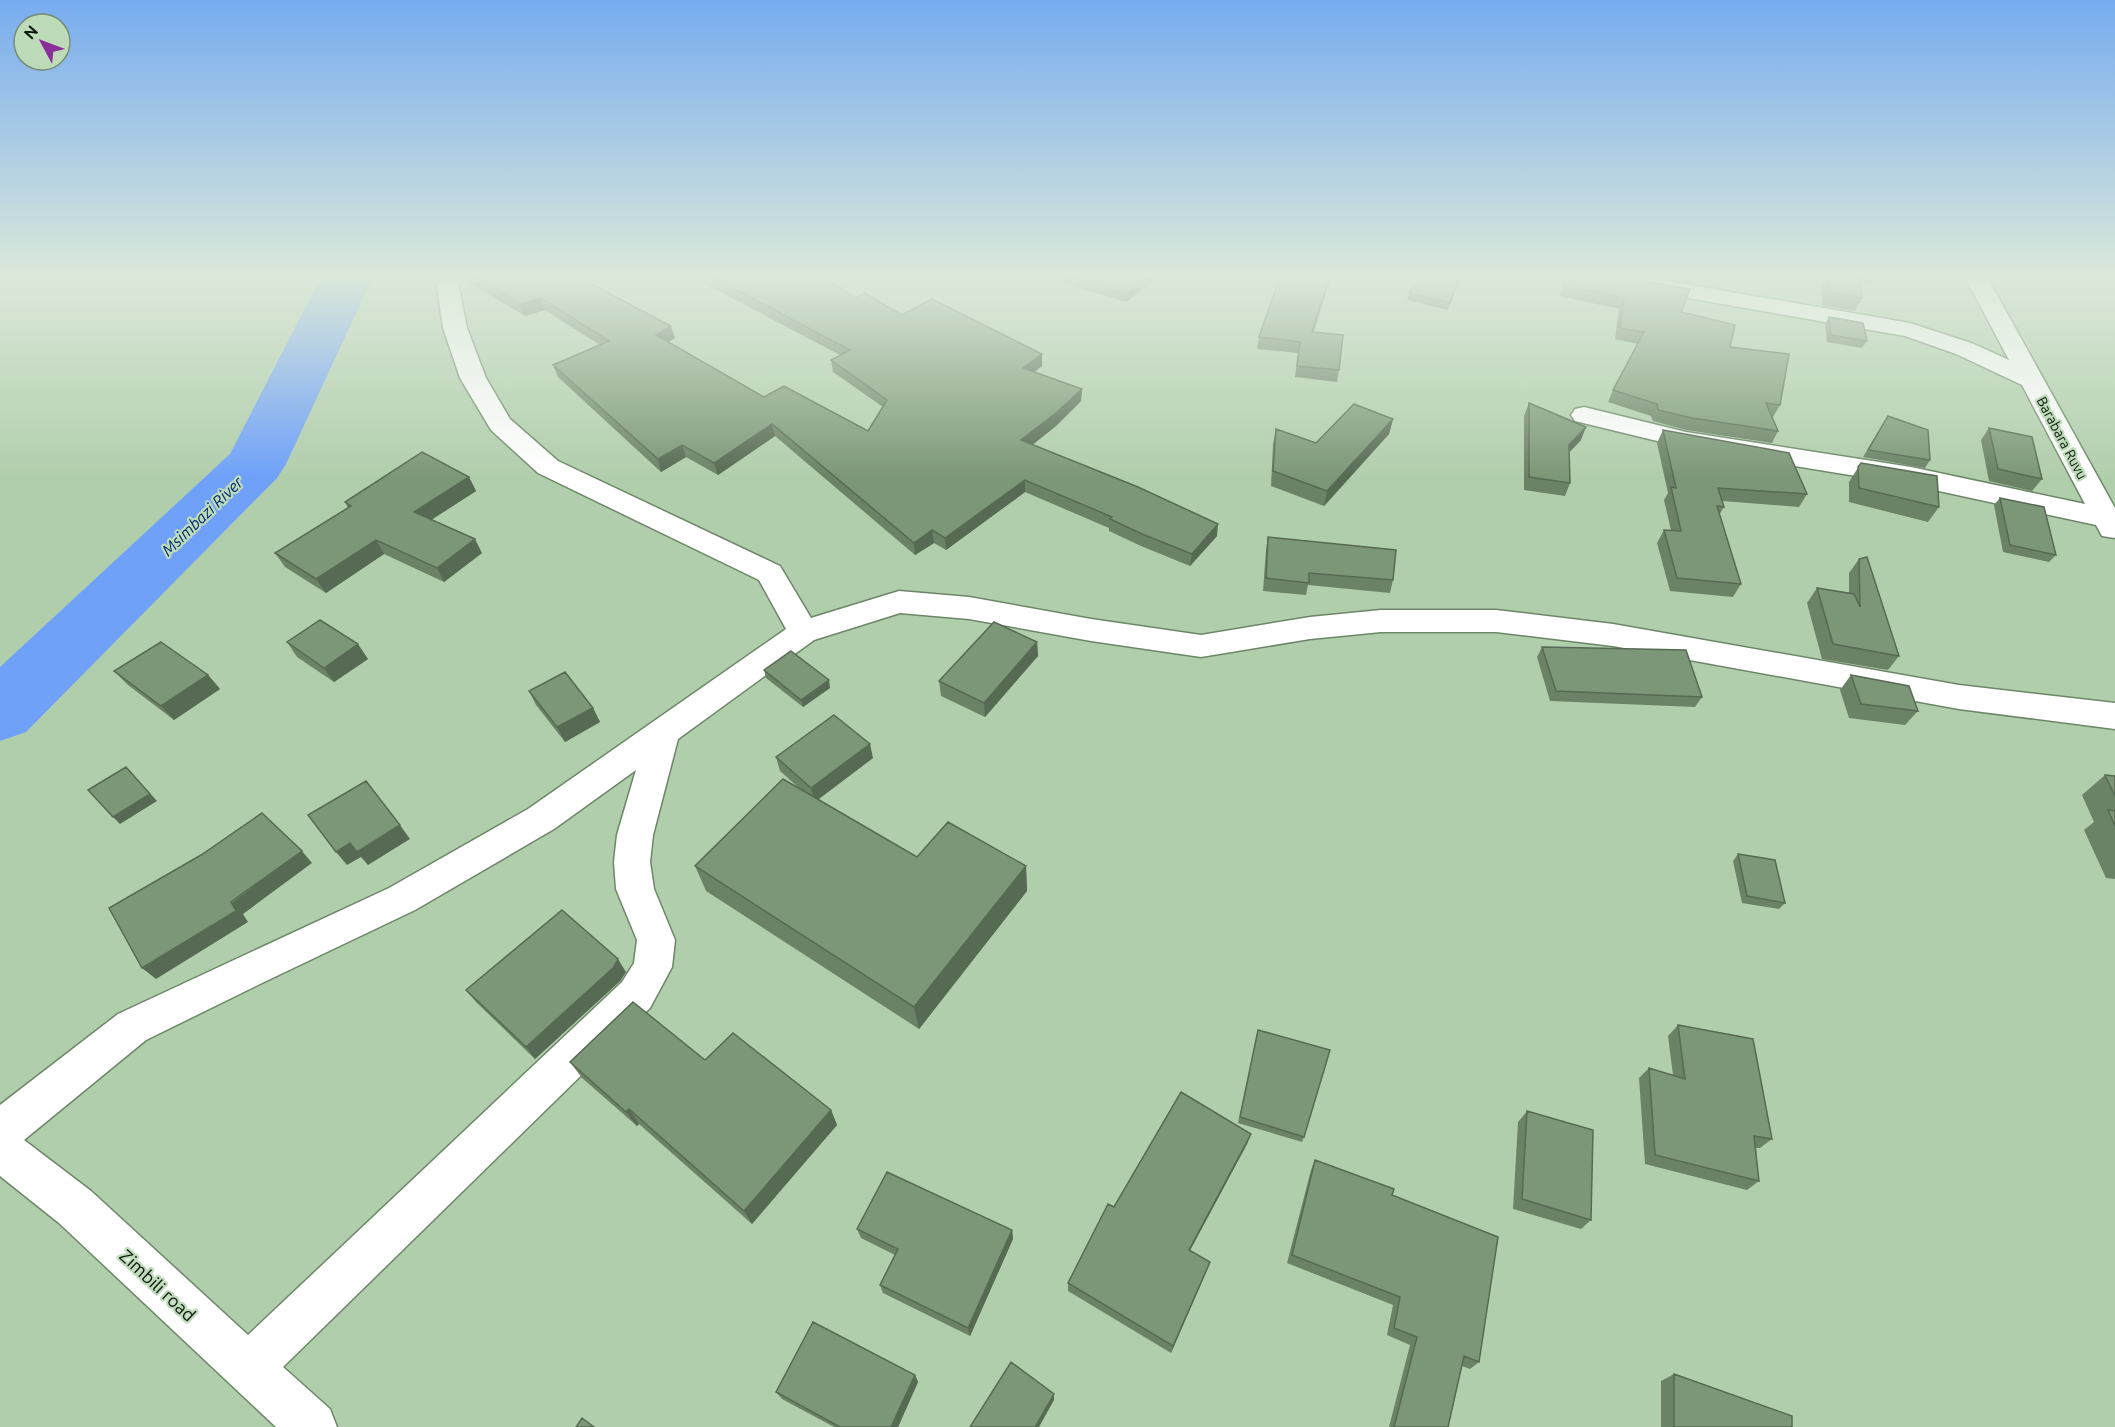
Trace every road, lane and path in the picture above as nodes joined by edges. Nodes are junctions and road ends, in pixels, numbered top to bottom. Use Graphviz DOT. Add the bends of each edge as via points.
graph roads {
  1 [pos="461,344"];
  2 [pos="1949,344"];
  3 [pos="2012,344"];
  4 [pos="2031,380"];
  5 [pos="1584,415"];
  6 [pos="2110,526"];
  7 [pos="803,632"];
  8 [pos="2115,717"];
  9 [pos="663,732"];
  10 [pos="0,1132"];
  11 [pos="0,1148"];
  12 [pos="247,1369"];
  13 [pos="312,1427"];
  1 -- 7 [label="street" via="473,378 500,424 548,467 770,573"];
  2 -- 4 [label="street"];
  3 -- 4 [label="street, Barabara Ruvu"];
  4 -- 6 [label="street, Barabara Ruvu"];
  5 -- 6 [label="street" via="1686,440 1911,476"];
  7 -- 8 [label="street" via="899,602 969,608 1201,645 1381,621 1496,621 1613,635 1959,697"];
  7 -- 9 [label="street"];
  9 -- 10 [label="street" via="541,819 402,899 132,1027"];
  9 -- 12 [label="street" via="635,835 632,862 635,889 656,940 653,968 636,995"];
  11 -- 12 [label="street, Zimbili road" via="75,1207"];
  12 -- 13 [label="street, Zimbili road"];
}
